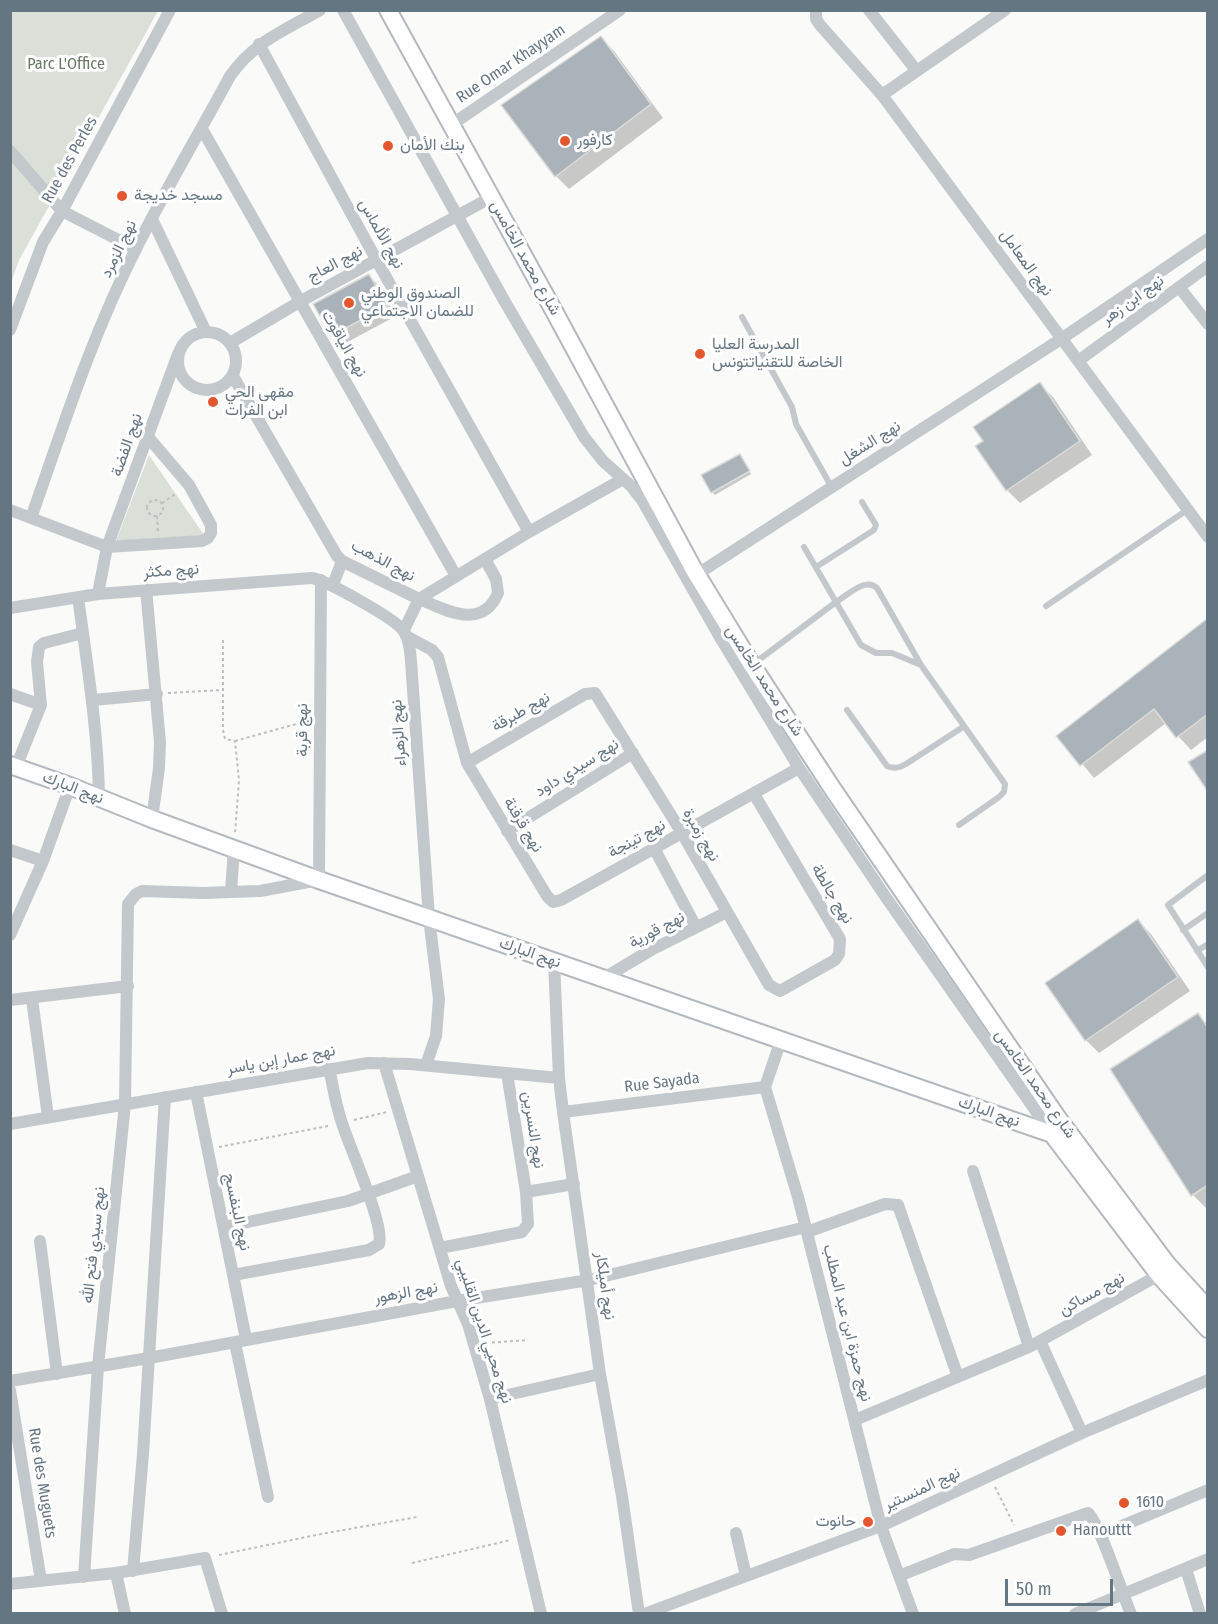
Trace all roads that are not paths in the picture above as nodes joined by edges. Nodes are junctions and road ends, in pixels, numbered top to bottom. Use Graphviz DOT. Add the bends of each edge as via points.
graph roads {
  1 [pos="170,10"];
  2 [pos="320,10"];
  3 [pos="343,10"];
  4 [pos="388,10"];
  5 [pos="620,10"];
  6 [pos="816,10"];
  7 [pos="869,10"];
  8 [pos="1005,10"];
  9 [pos="259,44"];
  10 [pos="916,70"];
  11 [pos="882,95"];
  12 [pos="451,125"];
  13 [pos="202,129"];
  14 [pos="10,151"];
  15 [pos="490,198"];
  16 [pos="62,211"];
  17 [pos="457,216"];
  18 [pos="153,219"];
  19 [pos="1208,239"];
  20 [pos="136,249"];
  21 [pos="377,261"];
  22 [pos="1208,266"];
  23 [pos="1179,287"];
  24 [pos="301,302"];
  25 [pos="742,317"];
  26 [pos="1208,324"];
  27 [pos="10,330"];
  28 [pos="206,332"];
  29 [pos="1061,339"];
  30 [pos="230,343"];
  31 [pos="178,354"];
  32 [pos="1078,361"];
  33 [pos="233,376"];
  34 [pos="148,437"];
  35 [pos="623,479"];
  36 [pos="831,486"];
  37 [pos="861,502"];
  38 [pos="10,510"];
  39 [pos="1187,510"];
  40 [pos="31,518"];
  41 [pos="529,532"];
  42 [pos="1208,537"];
  43 [pos="106,547"];
  44 [pos="804,547"];
  45 [pos="485,559"];
  46 [pos="342,561"];
  47 [pos="816,567"];
  48 [pos="696,574"];
  49 [pos="456,576"];
  50 [pos="327,583"];
  51 [pos="146,590"];
  52 [pos="98,594"];
  53 [pos="78,597"];
  54 [pos="419,599"];
  55 [pos="836,602"];
  56 [pos="1046,606"];
  57 [pos="10,608"];
  58 [pos="83,633"];
  59 [pos="405,633"];
  60 [pos="752,665"];
  61 [pos="921,665"];
  62 [pos="592,693"];
  63 [pos="10,694"];
  64 [pos="157,694"];
  65 [pos="93,700"];
  66 [pos="41,705"];
  67 [pos="846,710"];
  68 [pos="963,727"];
  69 [pos="633,753"];
  70 [pos="467,763"];
  71 [pos="13,766"];
  72 [pos="799,768"];
  73 [pos="70,786"];
  74 [pos="754,794"];
  75 [pos="99,798"];
  76 [pos="152,819"];
  77 [pos="959,825"];
  78 [pos="507,831"];
  79 [pos="682,833"];
  80 [pos="234,848"];
  81 [pos="654,848"];
  82 [pos="10,850"];
  83 [pos="43,861"];
  84 [pos="1208,875"];
  85 [pos="319,880"];
  86 [pos="231,892"];
  87 [pos="553,902"];
  88 [pos="726,912"];
  89 [pos="1208,913"];
  90 [pos="429,918"];
  91 [pos="696,927"];
  92 [pos="12,929"];
  93 [pos="1183,930"];
  94 [pos="1208,944"];
  95 [pos="1197,951"];
  96 [pos="554,961"];
  97 [pos="1208,967"];
  98 [pos="604,978"];
  99 [pos="128,986"];
  100 [pos="783,990"];
  101 [pos="32,999"];
  102 [pos="10,1000"];
  103 [pos="781,1040"];
  104 [pos="384,1063"];
  105 [pos="426,1065"];
  106 [pos="329,1068"];
  107 [pos="507,1073"];
  108 [pos="559,1078"];
  109 [pos="765,1087"];
  110 [pos="196,1092"];
  111 [pos="165,1097"];
  112 [pos="125,1104"];
  113 [pos="563,1112"];
  114 [pos="48,1117"];
  115 [pos="10,1124"];
  116 [pos="1052,1134"];
  117 [pos="973,1171"];
  118 [pos="418,1176"];
  119 [pos="574,1184"];
  120 [pos="526,1192"];
  121 [pos="368,1194"];
  122 [pos="224,1227"];
  123 [pos="806,1229"];
  124 [pos="40,1241"];
  125 [pos="440,1248"];
  126 [pos="233,1275"];
  127 [pos="1159,1275"];
  128 [pos="589,1281"];
  129 [pos="457,1301"];
  130 [pos="1208,1309"];
  131 [pos="1208,1329"];
  132 [pos="241,1341"];
  133 [pos="1034,1344"];
  134 [pos="149,1358"];
  135 [pos="98,1366"];
  136 [pos="57,1374"];
  137 [pos="600,1374"];
  138 [pos="958,1377"];
  139 [pos="1208,1380"];
  140 [pos="10,1381"];
  141 [pos="10,1390"];
  142 [pos="490,1399"];
  143 [pos="855,1420"];
  144 [pos="1082,1433"];
  145 [pos="1208,1490"];
  146 [pos="268,1497"];
  147 [pos="881,1526"];
  148 [pos="736,1533"];
  149 [pos="1100,1535"];
  150 [pos="1208,1559"];
  151 [pos="1186,1569"];
  152 [pos="133,1570"];
  153 [pos="116,1573"];
  154 [pos="746,1576"];
  155 [pos="899,1576"];
  156 [pos="84,1577"];
  157 [pos="41,1581"];
  158 [pos="10,1584"];
  159 [pos="1123,1595"];
  160 [pos="125,1614"];
  161 [pos="222,1614"];
  162 [pos="541,1614"];
  163 [pos="639,1614"];
  164 [pos="644,1614"];
  165 [pos="913,1614"];
  166 [pos="1075,1614"];
  167 [pos="1131,1614"];
  168 [pos="1200,1614"];
  1 -- 16 [label="street, Rue des Perles"];
  2 -- 9 [label="street, نهج الزمرد"];
  3 -- 17 [label="street"];
  4 -- 12 [label="main road, شارع محمد الخامس"];
  5 -- 12 [label="street, Rue Omar Khayyam"];
  6 -- 11 [label="street, نهج المعامل" via="820,25"];
  7 -- 10 [label="street"];
  8 -- 10 [label="street"];
  9 -- 13 [label="street, نهج الزمرد" via="230,76"];
  9 -- 21 [label="street, نهج الألماس"];
  10 -- 11 [label="street"];
  11 -- 29 [label="street, نهج المعامل"];
  12 -- 15 [label="main road, شارع محمد الخامس"];
  13 -- 18 [label="street, نهج الزمرد"];
  13 -- 24 [label="street, نهج الياقوت"];
  14 -- 16 [label="street"];
  15 -- 17 [label="street, نهج العاج"];
  15 -- 48 [label="main road, شارع محمد الخامس"];
  16 -- 20 [label="street"];
  16 -- 27 [label="street, Rue des Perles" via="43,242"];
  17 -- 21 [label="street, نهج العاج"];
  17 -- 35 [label="street" via="584,437"];
  18 -- 20 [label="street, نهج الزمرد"];
  18 -- 28 [label="street"];
  19 -- 29 [label="street, نهج الشغل"];
  20 -- 40 [label="street, نهج الزمرد" via="84,365"];
  21 -- 24 [label="street, نهج العاج"];
  21 -- 41 [label="street, نهج الألماس"];
  22 -- 23 [label="street, نهج ابن زهر"];
  23 -- 26 [label="street"];
  23 -- 32 [label="street, نهج ابن زهر"];
  24 -- 30 [label="street, نهج العاج"];
  24 -- 49 [label="street, نهج الياقوت"];
  25 -- 36 [label="lane"];
  28 -- 30 [label="street"];
  28 -- 31 [label="street" via="191,336"];
  29 -- 32 [label="street, نهج المعامل"];
  29 -- 36 [label="street, نهج الشغل"];
  30 -- 33 [label="street" via="236,359"];
  31 -- 33 [label="street" via="178,371 188,385 204,391 220,388"];
  31 -- 34 [label="street, نهج الفضة"];
  32 -- 39 [label="street, نهج المعامل"];
  33 -- 46 [label="street, نهج الذهب"];
  34 -- 43 [label="street, نهج الفضة"];
  34 -- 43 [label="street" via="189,485 211,525 211,533 202,541"];
  35 -- 41 [label="street, نهج الذهب"];
  35 -- 72 [label="street" via="645,504"];
  36 -- 48 [label="street, نهج الشغل"];
  37 -- 47 [label="lane" via="876,525 874,530"];
  38 -- 40 [label="street"];
  39 -- 42 [label="street, نهج المعامل"];
  39 -- 56 [label="lane"];
  40 -- 43 [label="street"];
  41 -- 45 [label="street, نهج الذهب"];
  43 -- 52 [label="street, نهج الفضة"];
  44 -- 47 [label="lane"];
  45 -- 49 [label="street, نهج الذهب"];
  45 -- 54 [label="street" via="496,579 498,593 479,614 465,615"];
  46 -- 50 [label="street, نهج قربة"];
  46 -- 54 [label="street, نهج الذهب"];
  47 -- 55 [label="lane"];
  48 -- 60 [label="main road, شارع محمد الخامس"];
  49 -- 54 [label="street, نهج الذهب"];
  50 -- 51 [label="street, نهج مكثر" via="304,578"];
  50 -- 59 [label="street" via="394,622"];
  50 -- 85 [label="street, نهج قربة" via="320,717"];
  51 -- 52 [label="street, نهج مكثر"];
  51 -- 64 [label="street"];
  52 -- 53 [label="street, نهج مكثر"];
  53 -- 57 [label="street, نهج مكثر"];
  53 -- 58 [label="street"];
  54 -- 59 [label="street"];
  55 -- 60 [label="lane"];
  55 -- 61 [label="lane" via="861,645"];
  55 -- 61 [label="lane" via="866,583 872,584"];
  58 -- 65 [label="street"];
  58 -- 66 [label="street" via="39,647"];
  59 -- 70 [label="street, نهج قرقنة" via="432,650 440,661"];
  59 -- 90 [label="street, نهج الزهراء" via="411,661"];
  60 -- 130 [label="main road, شارع محمد الخامس" via="1057,1117 1167,1264"];
  61 -- 68 [label="lane"];
  62 -- 69 [label="street, نهج زمبرة"];
  62 -- 70 [label="street, نهج طبرقة"];
  63 -- 66 [label="street"];
  64 -- 65 [label="street"];
  64 -- 76 [label="street" via="159,768"];
  65 -- 75 [label="street"];
  66 -- 71 [label="street"];
  67 -- 68 [label="lane" via="892,768 906,764"];
  68 -- 77 [label="lane" via="1005,784 999,797"];
  69 -- 78 [label="street, نهج سيدي داود"];
  69 -- 79 [label="street, نهج زمبرة"];
  70 -- 78 [label="street, نهج قرقنة"];
  71 -- 73 [label="main road, نهج البارك"];
  72 -- 74 [label="street, نهج تينجة"];
  72 -- 116 [label="street"];
  73 -- 75 [label="main road, نهج البارك"];
  73 -- 83 [label="street"];
  74 -- 79 [label="street, نهج تينجة"];
  74 -- 100 [label="street, نهج جالطة" via="840,939 835,960"];
  75 -- 76 [label="main road, نهج البارك"];
  76 -- 80 [label="main road, نهج البارك"];
  78 -- 87 [label="street, نهج قرقنة"];
  79 -- 81 [label="street, نهج تينجة"];
  79 -- 88 [label="street, نهج زمبرة"];
  80 -- 85 [label="main road, نهج البارك"];
  80 -- 86 [label="street"];
  81 -- 87 [label="street, نهج تينجة"];
  81 -- 91 [label="street"];
  82 -- 83 [label="street"];
  83 -- 92 [label="street"];
  84 -- 93 [label="lane" via="1168,905"];
  85 -- 86 [label="street" via="278,889"];
  85 -- 90 [label="main road, نهج البارك"];
  86 -- 99 [label="street, نهج سيدي فتح الله" via="136,894 130,900 127,916"];
  88 -- 91 [label="street, نهج قورية"];
  88 -- 100 [label="street, نهج زمبرة" via="770,985"];
  89 -- 93 [label="lane"];
  90 -- 96 [label="main road, نهج البارك"];
  90 -- 105 [label="street, نهج الزهراء" via="439,1018"];
  91 -- 98 [label="street, نهج قورية"];
  93 -- 95 [label="lane"];
  94 -- 95 [label="lane"];
  95 -- 97 [label="lane"];
  96 -- 98 [label="main road, نهج البارك"];
  96 -- 108 [label="street, نهج أميلكار"];
  98 -- 103 [label="main road, نهج البارك"];
  99 -- 101 [label="street"];
  99 -- 112 [label="street, نهج سيدي فتح الله"];
  101 -- 102 [label="street"];
  101 -- 114 [label="street"];
  103 -- 109 [label="street"];
  103 -- 116 [label="main road, نهج البارك"];
  104 -- 105 [label="street, نهج عمار إبن ياسر"];
  104 -- 106 [label="street, نهج عمار إبن ياسر"];
  104 -- 118 [label="street, نهج محيي الدين القليبي"];
  105 -- 107 [label="street, نهج عمار إبن ياسر"];
  106 -- 110 [label="street, نهج عمار إبن ياسر"];
  106 -- 121 [label="street" via="342,1124"];
  107 -- 108 [label="street, نهج عمار إبن ياسر"];
  107 -- 120 [label="street, نهج النسرين"];
  108 -- 113 [label="street, نهج أميلكار"];
  109 -- 113 [label="street, Rue Sayada"];
  109 -- 123 [label="street, نهج حمزة ابن عبد المطلب"];
  110 -- 111 [label="street, نهج عمار إبن ياسر"];
  110 -- 122 [label="street, نهج البنفسج"];
  111 -- 112 [label="street, نهج عمار إبن ياسر"];
  111 -- 134 [label="street"];
  112 -- 114 [label="street, نهج عمار إبن ياسر"];
  112 -- 135 [label="street, نهج سيدي فتح الله"];
  113 -- 119 [label="street, نهج أميلكار"];
  114 -- 115 [label="street, نهج عمار إبن ياسر"];
  116 -- 127 [label="main road"];
  117 -- 133 [label="street"];
  118 -- 121 [label="street"];
  118 -- 125 [label="street, نهج محيي الدين القليبي"];
  119 -- 120 [label="street"];
  119 -- 128 [label="street, نهج أميلكار"];
  120 -- 125 [label="street, نهج النسرين" via="529,1219 522,1232"];
  121 -- 122 [label="street"];
  121 -- 126 [label="street" via="380,1235 372,1249"];
  122 -- 126 [label="street, نهج البنفسج"];
  123 -- 128 [label="street, نهج الزهور"];
  123 -- 138 [label="street, نهج الزهور" via="885,1204 898,1205"];
  123 -- 143 [label="street, نهج حمزة ابن عبد المطلب"];
  124 -- 136 [label="street"];
  125 -- 129 [label="street, نهج محيي الدين القليبي"];
  126 -- 132 [label="street, نهج البنفسج"];
  127 -- 131 [label="main road"];
  127 -- 133 [label="street, نهج مساكن"];
  128 -- 129 [label="street, نهج الزهور"];
  128 -- 137 [label="street, نهج أميلكار"];
  129 -- 132 [label="street, نهج الزهور"];
  129 -- 142 [label="street, نهج محيي الدين القليبي"];
  132 -- 134 [label="street, نهج الزهور"];
  132 -- 146 [label="street, نهج البنفسج"];
  133 -- 138 [label="street, نهج مساكن"];
  133 -- 144 [label="street"];
  134 -- 135 [label="street, نهج الزهور"];
  134 -- 152 [label="street"];
  135 -- 136 [label="street, نهج الزهور"];
  135 -- 156 [label="street, نهج سيدي فتح الله"];
  136 -- 140 [label="street, نهج الزهور"];
  137 -- 142 [label="street"];
  137 -- 163 [label="street, نهج أميلكار"];
  138 -- 143 [label="street, نهج مساكن"];
  139 -- 144 [label="street, نهج المنستير"];
  141 -- 157 [label="street, Rue des Muguets"];
  142 -- 162 [label="street, نهج محيي الدين القليبي"];
  143 -- 147 [label="street, نهج حمزة ابن عبد المطلب"];
  144 -- 147 [label="street, نهج المنستير"];
  145 -- 149 [label="street"];
  147 -- 154 [label="street, نهج المنستير"];
  147 -- 155 [label="street, نهج حمزة ابن عبد المطلب"];
  148 -- 154 [label="street"];
  149 -- 155 [label="street" via="1091,1515 1086,1513 969,1555 954,1554"];
  149 -- 159 [label="street"];
  150 -- 151 [label="street"];
  151 -- 159 [label="street"];
  151 -- 168 [label="street"];
  152 -- 153 [label="street"];
  152 -- 161 [label="street" via="205,1558"];
  153 -- 156 [label="street"];
  153 -- 160 [label="street"];
  154 -- 164 [label="street, نهج المنستير"];
  155 -- 165 [label="street, نهج حمزة ابن عبد المطلب"];
  156 -- 157 [label="street"];
  157 -- 158 [label="street"];
  159 -- 166 [label="street"];
  159 -- 167 [label="street"];
}
